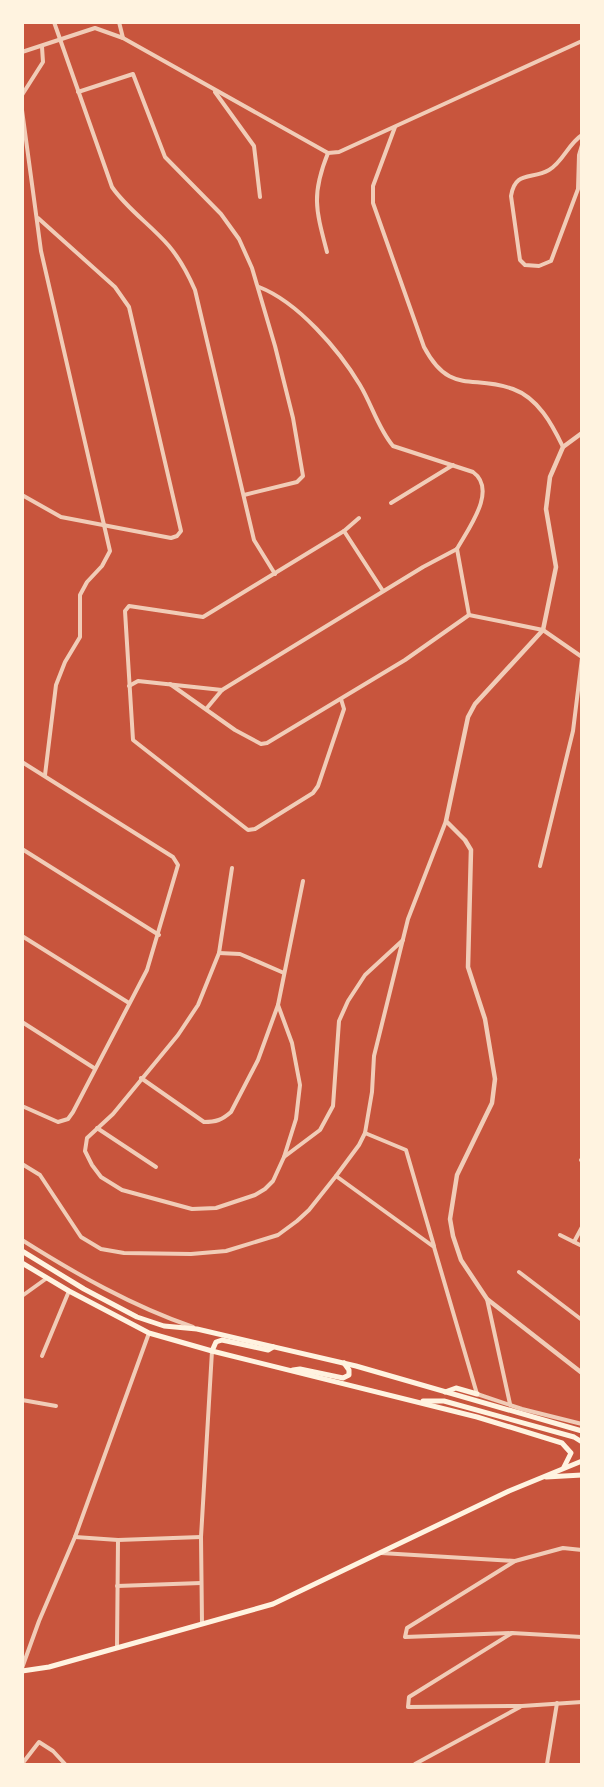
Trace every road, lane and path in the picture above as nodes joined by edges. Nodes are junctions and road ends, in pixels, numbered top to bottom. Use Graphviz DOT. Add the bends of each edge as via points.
graph roads {
  1 [pos="54,22"];
  2 [pos="119,22"];
  3 [pos="123,38"];
  4 [pos="60,40"];
  5 [pos="582,41"];
  6 [pos="42,47"];
  7 [pos="22,52"];
  8 [pos="214,91"];
  9 [pos="78,92"];
  10 [pos="22,95"];
  11 [pos="22,110"];
  12 [pos="395,127"];
  13 [pos="582,136"];
  14 [pos="582,145"];
  15 [pos="328,153"];
  16 [pos="28,156"];
  17 [pos="22,158"];
  18 [pos="580,188"];
  19 [pos="260,197"];
  20 [pos="38,218"];
  21 [pos="327,252"];
  22 [pos="259,288"];
  23 [pos="582,434"];
  24 [pos="563,447"];
  25 [pos="453,465"];
  26 [pos="22,495"];
  27 [pos="244,495"];
  28 [pos="392,502"];
  29 [pos="359,518"];
  30 [pos="105,526"];
  31 [pos="344,531"];
  32 [pos="457,549"];
  33 [pos="275,574"];
  34 [pos="383,592"];
  35 [pos="469,615"];
  36 [pos="543,630"];
  37 [pos="582,658"];
  38 [pos="170,684"];
  39 [pos="128,686"];
  40 [pos="195,688"];
  41 [pos="222,690"];
  42 [pos="189,696"];
  43 [pos="341,699"];
  44 [pos="207,708"];
  45 [pos="22,762"];
  46 [pos="45,775"];
  47 [pos="446,821"];
  48 [pos="22,849"];
  49 [pos="540,866"];
  50 [pos="232,868"];
  51 [pos="303,881"];
  52 [pos="159,935"];
  53 [pos="22,936"];
  54 [pos="403,940"];
  55 [pos="219,953"];
  56 [pos="284,973"];
  57 [pos="128,1003"];
  58 [pos="278,1005"];
  59 [pos="22,1022"];
  60 [pos="94,1068"];
  61 [pos="141,1078"];
  62 [pos="22,1106"];
  63 [pos="97,1128"];
  64 [pos="364,1133"];
  65 [pos="284,1157"];
  66 [pos="22,1164"];
  67 [pos="156,1167"];
  68 [pos="336,1176"];
  69 [pos="582,1227"];
  70 [pos="560,1235"];
  71 [pos="22,1240"];
  72 [pos="574,1242"];
  73 [pos="582,1246"];
  74 [pos="434,1248"];
  75 [pos="22,1251"];
  76 [pos="22,1262"];
  77 [pos="520,1272"];
  78 [pos="46,1278"];
  79 [pos="69,1291"];
  80 [pos="22,1296"];
  81 [pos="487,1299"];
  82 [pos="582,1320"];
  83 [pos="197,1329"];
  84 [pos="149,1332"];
  85 [pos="273,1347"];
  86 [pos="212,1351"];
  87 [pos="42,1356"];
  88 [pos="344,1363"];
  89 [pos="293,1371"];
  90 [pos="582,1372"];
  91 [pos="445,1392"];
  92 [pos="477,1394"];
  93 [pos="22,1400"];
  94 [pos="417,1401"];
  95 [pos="510,1404"];
  96 [pos="56,1406"];
  97 [pos="582,1424"];
  98 [pos="582,1431"];
  99 [pos="582,1442"];
  100 [pos="582,1461"];
  101 [pos="564,1467"];
  102 [pos="582,1475"];
  103 [pos="541,1478"];
  104 [pos="75,1537"];
  105 [pos="201,1538"];
  106 [pos="118,1540"];
  107 [pos="582,1550"];
  108 [pos="379,1553"];
  109 [pos="515,1561"];
  110 [pos="200,1583"];
  111 [pos="117,1586"];
  112 [pos="202,1624"];
  113 [pos="512,1633"];
  114 [pos="582,1637"];
  115 [pos="117,1648"];
  116 [pos="22,1670"];
  117 [pos="557,1702"];
  118 [pos="582,1702"];
  119 [pos="522,1706"];
  120 [pos="22,1764"];
  121 [pos="65,1764"];
  122 [pos="416,1764"];
  123 [pos="547,1764"];
  1 -- 4 [label="street"];
  2 -- 3 [label="street"];
  3 -- 4 [label="street" via="95,28"];
  3 -- 8 [label="street"];
  4 -- 6 [label="street"];
  4 -- 9 [label="street"];
  5 -- 12 [label="street"];
  6 -- 7 [label="street"];
  6 -- 10 [label="street" via="43,62"];
  8 -- 15 [label="street"];
  8 -- 19 [label="street" via="254,146"];
  9 -- 22 [label="street" via="133,74 165,158 221,214 239,239"];
  9 -- 27 [label="street" via="112,187 169,246 195,290"];
  11 -- 16 [label="street"];
  12 -- 15 [label="street" via="338,152"];
  12 -- 24 [label="street" via="373,186 373,203 424,347 432,361 450,378 512,388 535,403 553,426"];
  13 -- 18 [label="street" via="568,147 552,169 520,178 512,188 522,264 539,266 551,261"];
  14 -- 18 [label="street" via="579,155"];
  15 -- 21 [label="street" via="315,191"];
  16 -- 17 [label="street"];
  16 -- 20 [label="street"];
  20 -- 30 [label="street" via="41,251"];
  20 -- 30 [label="street" via="115,287 129,307 181,532 171,538"];
  22 -- 25 [label="street" via="285,301 330,346 360,386 392,446"];
  22 -- 27 [label="street" via="293,418 303,476 297,482"];
  23 -- 24 [label="street"];
  24 -- 36 [label="street" via="550,477 547,495 547,517 556,567"];
  25 -- 28 [label="street"];
  25 -- 32 [label="street" via="481,477 483,486 482,501"];
  26 -- 30 [label="street" via="61,517"];
  27 -- 33 [label="street" via="254,540"];
  29 -- 31 [label="street"];
  30 -- 46 [label="street" via="110,551 80,595 80,637 56,685"];
  31 -- 33 [label="street"];
  31 -- 34 [label="street"];
  32 -- 34 [label="street"];
  32 -- 35 [label="street"];
  33 -- 39 [label="street" via="203,617 129,606 125,611"];
  34 -- 41 [label="street"];
  35 -- 36 [label="street"];
  35 -- 43 [label="street" via="405,660"];
  36 -- 37 [label="street"];
  36 -- 47 [label="street" via="475,704 468,717"];
  37 -- 49 [label="street" via="573,731"];
  38 -- 39 [label="street" via="138,681"];
  38 -- 40 [label="street"];
  38 -- 42 [label="street"];
  39 -- 43 [label="street" via="132,736 136,744 251,830 313,793 318,786 344,709"];
  40 -- 41 [label="street"];
  40 -- 42 [label="street"];
  41 -- 44 [label="street"];
  42 -- 44 [label="street"];
  43 -- 44 [label="street" via="261,744 235,730"];
  45 -- 46 [label="street"];
  46 -- 52 [label="street" via="176,861 178,865"];
  47 -- 54 [label="street"];
  47 -- 81 [label="street" via="471,850 468,967 485,1019 495,1079 492,1102 457,1174 450,1219 461,1260"];
  48 -- 52 [label="street"];
  50 -- 55 [label="street"];
  51 -- 56 [label="street"];
  52 -- 57 [label="street" via="147,970"];
  53 -- 57 [label="street"];
  54 -- 64 [label="street" via="374,1056 372,1092"];
  54 -- 65 [label="street" via="365,975 342,1014 333,1106 320,1130"];
  55 -- 56 [label="street" via="240,954"];
  55 -- 61 [label="street" via="198,1005 178,1035"];
  56 -- 58 [label="street"];
  57 -- 60 [label="street"];
  58 -- 61 [label="street" via="258,1060 231,1112 224,1118 204,1122"];
  58 -- 65 [label="street" via="292,1043 300,1085 296,1119"];
  59 -- 60 [label="street"];
  60 -- 62 [label="street" via="68,1120 50,1120"];
  61 -- 63 [label="street" via="113,1114"];
  63 -- 65 [label="street" via="87,1138 85,1151 101,1177 122,1190 192,1209 216,1208 255,1195 273,1180"];
  63 -- 67 [label="street"];
  64 -- 68 [label="street"];
  64 -- 74 [label="street" via="406,1150"];
  66 -- 68 [label="street" via="40,1175 81,1237 101,1249 124,1252 191,1254 226,1251 263,1241 297,1221"];
  68 -- 74 [label="street"];
  69 -- 72 [label="street"];
  70 -- 72 [label="street"];
  71 -- 83 [label="street" via="154,1314"];
  72 -- 73 [label="street"];
  74 -- 92 [label="street"];
  75 -- 83 [label="main road" via="137,1317 164,1326"];
  76 -- 78 [label="main road"];
  77 -- 82 [label="street"];
  78 -- 79 [label="main road"];
  78 -- 80 [label="street"];
  79 -- 84 [label="main road"];
  79 -- 87 [label="street"];
  81 -- 90 [label="street"];
  81 -- 95 [label="street"];
  83 -- 85 [label="main road"];
  84 -- 86 [label="main road"];
  84 -- 104 [label="street"];
  85 -- 86 [label="main road" via="268,1350 222,1340 216,1342"];
  85 -- 88 [label="main road"];
  86 -- 89 [label="main road"];
  86 -- 105 [label="street"];
  88 -- 89 [label="main road" via="349,1375 343,1378 300,1368"];
  88 -- 91 [label="main road"];
  89 -- 94 [label="main road"];
  91 -- 92 [label="main road" via="456,1388"];
  91 -- 98 [label="main road"];
  92 -- 95 [label="street"];
  93 -- 96 [label="street"];
  94 -- 99 [label="main road" via="444,1401 574,1437"];
  94 -- 101 [label="main road" via="562,1443 571,1453"];
  95 -- 97 [label="street"];
  100 -- 101 [label="main road"];
  101 -- 103 [label="main road"];
  102 -- 103 [label="main road"];
  103 -- 108 [label="main road"];
  104 -- 106 [label="street"];
  104 -- 116 [label="street"];
  105 -- 106 [label="street"];
  105 -- 110 [label="street"];
  106 -- 111 [label="street"];
  107 -- 109 [label="street" via="563,1548"];
  108 -- 109 [label="street"];
  108 -- 112 [label="main road" via="273,1604"];
  109 -- 113 [label="street" via="407,1628 405,1637"];
  110 -- 111 [label="street"];
  110 -- 112 [label="street"];
  111 -- 115 [label="street"];
  112 -- 115 [label="main road"];
  113 -- 114 [label="street"];
  113 -- 119 [label="street" via="409,1697 408,1707"];
  115 -- 116 [label="main road" via="49,1667"];
  117 -- 118 [label="street"];
  117 -- 119 [label="street"];
  117 -- 123 [label="street"];
  119 -- 122 [label="street"];
  120 -- 121 [label="street" via="39,1742"];
}
